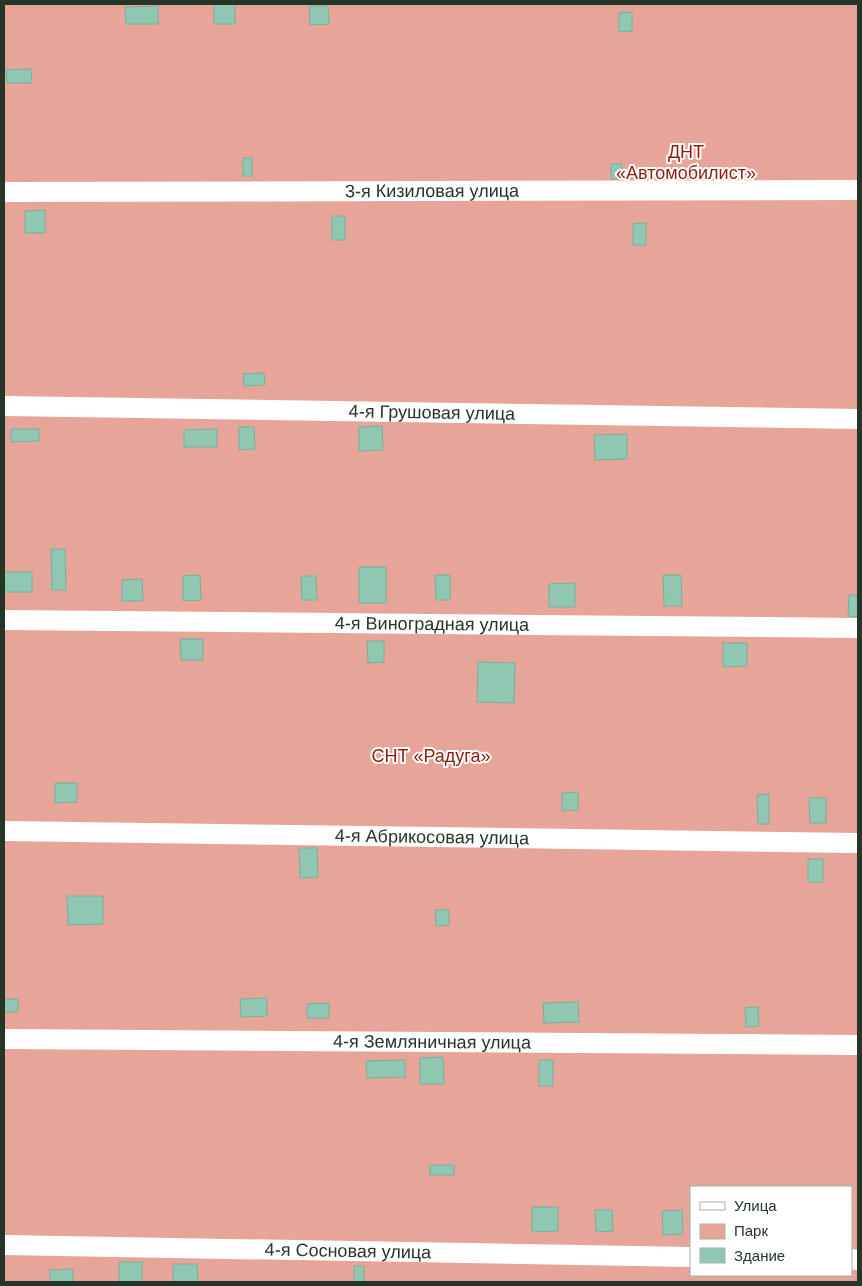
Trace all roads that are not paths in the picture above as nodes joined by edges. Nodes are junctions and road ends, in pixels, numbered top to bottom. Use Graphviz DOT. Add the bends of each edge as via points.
graph roads {
  1 [pos="858,190"];
  2 [pos="4,192"];
  3 [pos="4,406"];
  4 [pos="858,419"];
  5 [pos="4,620"];
  6 [pos="858,628"];
  7 [pos="4,831"];
  8 [pos="858,843"];
  9 [pos="4,1039"];
  10 [pos="858,1045"];
  11 [pos="4,1244"];
  12 [pos="690,1257"];
  1 -- 2 [label="street, 3-я Кизиловая улица"];
  3 -- 4 [label="street, 4-я Грушовая улица"];
  5 -- 6 [label="street, 4-я Виноградная улица"];
  7 -- 8 [label="street, 4-я Абрикосовая улица"];
  9 -- 10 [label="street, 4-я Земляничная улица"];
  11 -- 12 [label="street, 4-я Сосновая улица"];
}
